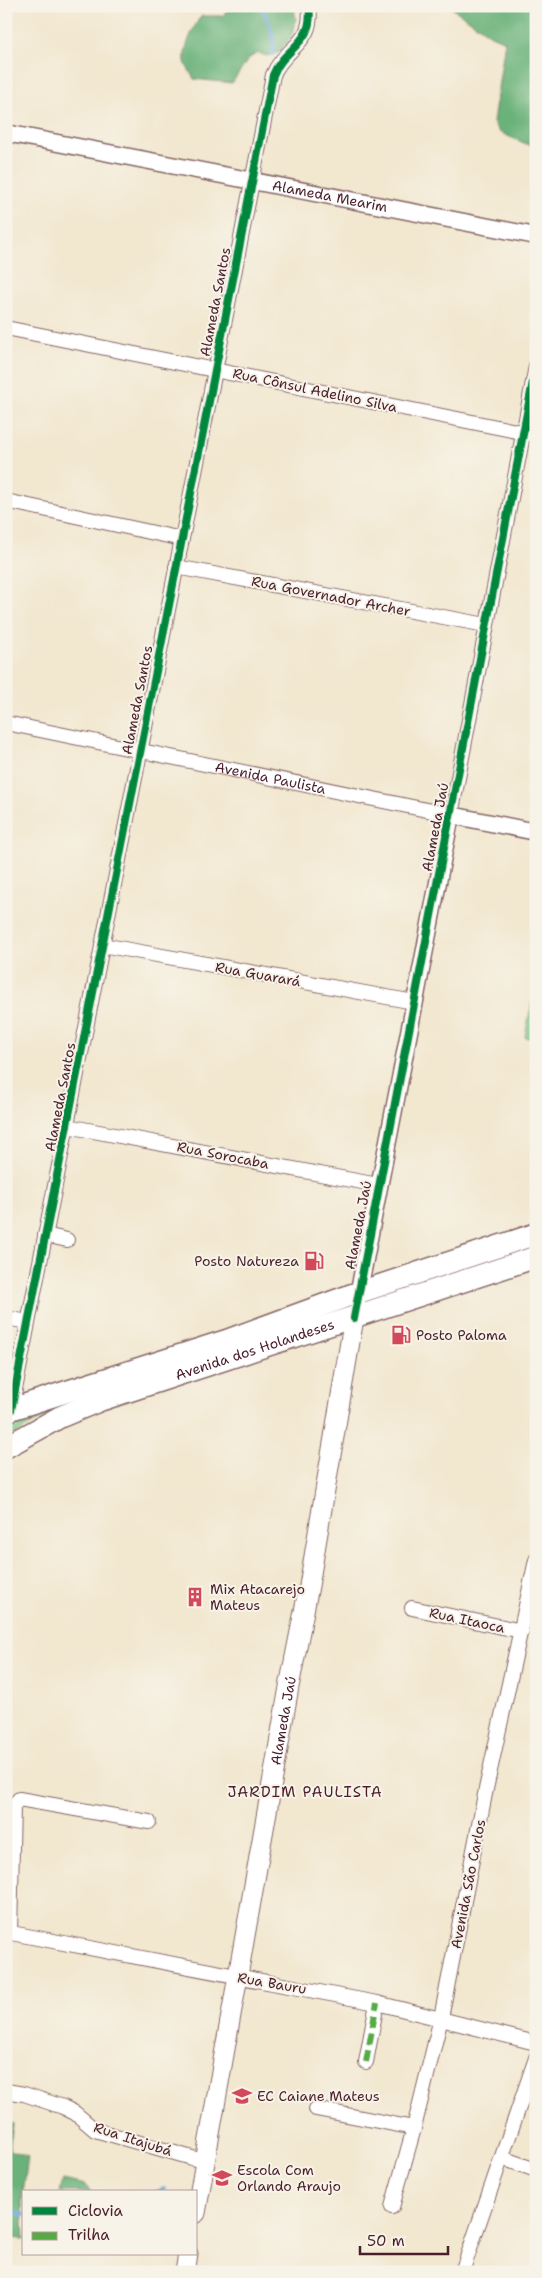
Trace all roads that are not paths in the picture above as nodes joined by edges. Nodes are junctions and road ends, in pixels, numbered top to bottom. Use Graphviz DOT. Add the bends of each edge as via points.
graph roads {
  1 [pos="309,6"];
  2 [pos="6,133"];
  3 [pos="252,181"];
  4 [pos="536,236"];
  5 [pos="6,328"];
  6 [pos="536,366"];
  7 [pos="215,370"];
  8 [pos="529,434"];
  9 [pos="6,501"];
  10 [pos="182,538"];
  11 [pos="176,567"];
  12 [pos="486,625"];
  13 [pos="6,723"];
  14 [pos="140,751"];
  15 [pos="451,815"];
  16 [pos="536,832"];
  17 [pos="102,945"];
  18 [pos="414,1002"];
  19 [pos="67,1126"];
  20 [pos="378,1185"];
  21 [pos="536,1234"];
  22 [pos="45,1235"];
  23 [pos="67,1240"];
  24 [pos="536,1257"];
  25 [pos="358,1293"];
  26 [pos="382,1308"];
  27 [pos="6,1318"];
  28 [pos="354,1318"];
  29 [pos="28,1322"];
  30 [pos="9,1410"];
  31 [pos="6,1447"];
  32 [pos="536,1560"];
  33 [pos="412,1608"];
  34 [pos="522,1631"];
  35 [pos="149,1822"];
  36 [pos="8,1933"];
  37 [pos="237,1977"];
  38 [pos="377,2003"];
  39 [pos="441,2018"];
  40 [pos="536,2043"];
  41 [pos="536,2058"];
  42 [pos="366,2062"];
  43 [pos="6,2091"];
  44 [pos="316,2109"];
  45 [pos="414,2128"];
  46 [pos="502,2158"];
  47 [pos="206,2162"];
  48 [pos="536,2170"];
  49 [pos="198,2203"];
  50 [pos="392,2207"];
  51 [pos="188,2256"];
  52 [pos="184,2272"];
  53 [pos="462,2272"];
  1 -- 3 [label="street, Alameda Santos" via="308,30 273,75"];
  2 -- 3 [label="street, Alameda Mearim"];
  3 -- 4 [label="street, Alameda Mearim"];
  3 -- 7 [label="street, Alameda Santos"];
  5 -- 7 [label="street, Rua Cônsul Adelino Silva"];
  6 -- 8 [label="street, Alameda Jaú"];
  7 -- 8 [label="street, Rua Cônsul Adelino Silva"];
  7 -- 10 [label="street, Alameda Santos"];
  8 -- 12 [label="street, Alameda Jaú"];
  9 -- 10 [label="street"];
  10 -- 11 [label="street, Alameda Santos"];
  11 -- 12 [label="street, Rua Governador Archer"];
  11 -- 14 [label="street, Alameda Santos"];
  12 -- 15 [label="street, Alameda Jaú"];
  13 -- 14 [label="street, Avenida Paulista"];
  14 -- 15 [label="street, Avenida Paulista"];
  14 -- 17 [label="street, Alameda Santos"];
  15 -- 16 [label="street, Avenida Paulista"];
  15 -- 18 [label="street, Alameda Jaú"];
  17 -- 18 [label="street, Rua Guarará"];
  17 -- 19 [label="street, Alameda Santos"];
  18 -- 20 [label="street, Alameda Jaú"];
  19 -- 20 [label="street, Rua Sorocaba"];
  19 -- 22 [label="street, Alameda Santos"];
  20 -- 25 [label="street, Alameda Jaú"];
  21 -- 25 [label="main road, Avenida dos Holandeses"];
  22 -- 23 [label="street"];
  22 -- 29 [label="street, Alameda Santos"];
  24 -- 26 [label="main road, Avenida dos Holandeses"];
  25 -- 26 [label="main road" via="368,1303"];
  25 -- 28 [label="street, Alameda Jaú"];
  25 -- 30 [label="main road, Avenida dos Holandeses" via="225,1341"];
  26 -- 28 [label="main road, Avenida dos Holandeses"];
  27 -- 29 [label="street"];
  28 -- 31 [label="main road, Avenida dos Holandeses" via="101,1400 60,1417"];
  28 -- 37 [label="main road, Alameda Jaú"];
  29 -- 30 [label="street, Alameda Santos"];
  32 -- 34 [label="street, Avenida São Carlos"];
  33 -- 34 [label="street, Rua Itaoca"];
  34 -- 39 [label="street, Avenida São Carlos" via="486,1789"];
  35 -- 36 [label="street" via="16,1801 13,1806"];
  36 -- 37 [label="street, Rua Bauru"];
  37 -- 38 [label="street, Rua Bauru"];
  37 -- 47 [label="main road, Alameda Jaú"];
  38 -- 39 [label="street, Rua Bauru"];
  38 -- 42 [label="street"];
  39 -- 40 [label="street, Rua Bauru"];
  39 -- 45 [label="street, Avenida São Carlos"];
  41 -- 46 [label="street"];
  43 -- 47 [label="street, Rua Itajubá" via="63,2107 95,2130"];
  44 -- 45 [label="street"];
  45 -- 50 [label="street, Avenida São Carlos"];
  46 -- 48 [label="street"];
  46 -- 53 [label="street"];
  47 -- 49 [label="main road, Alameda Jaú"];
  51 -- 52 [label="main road"];
}
